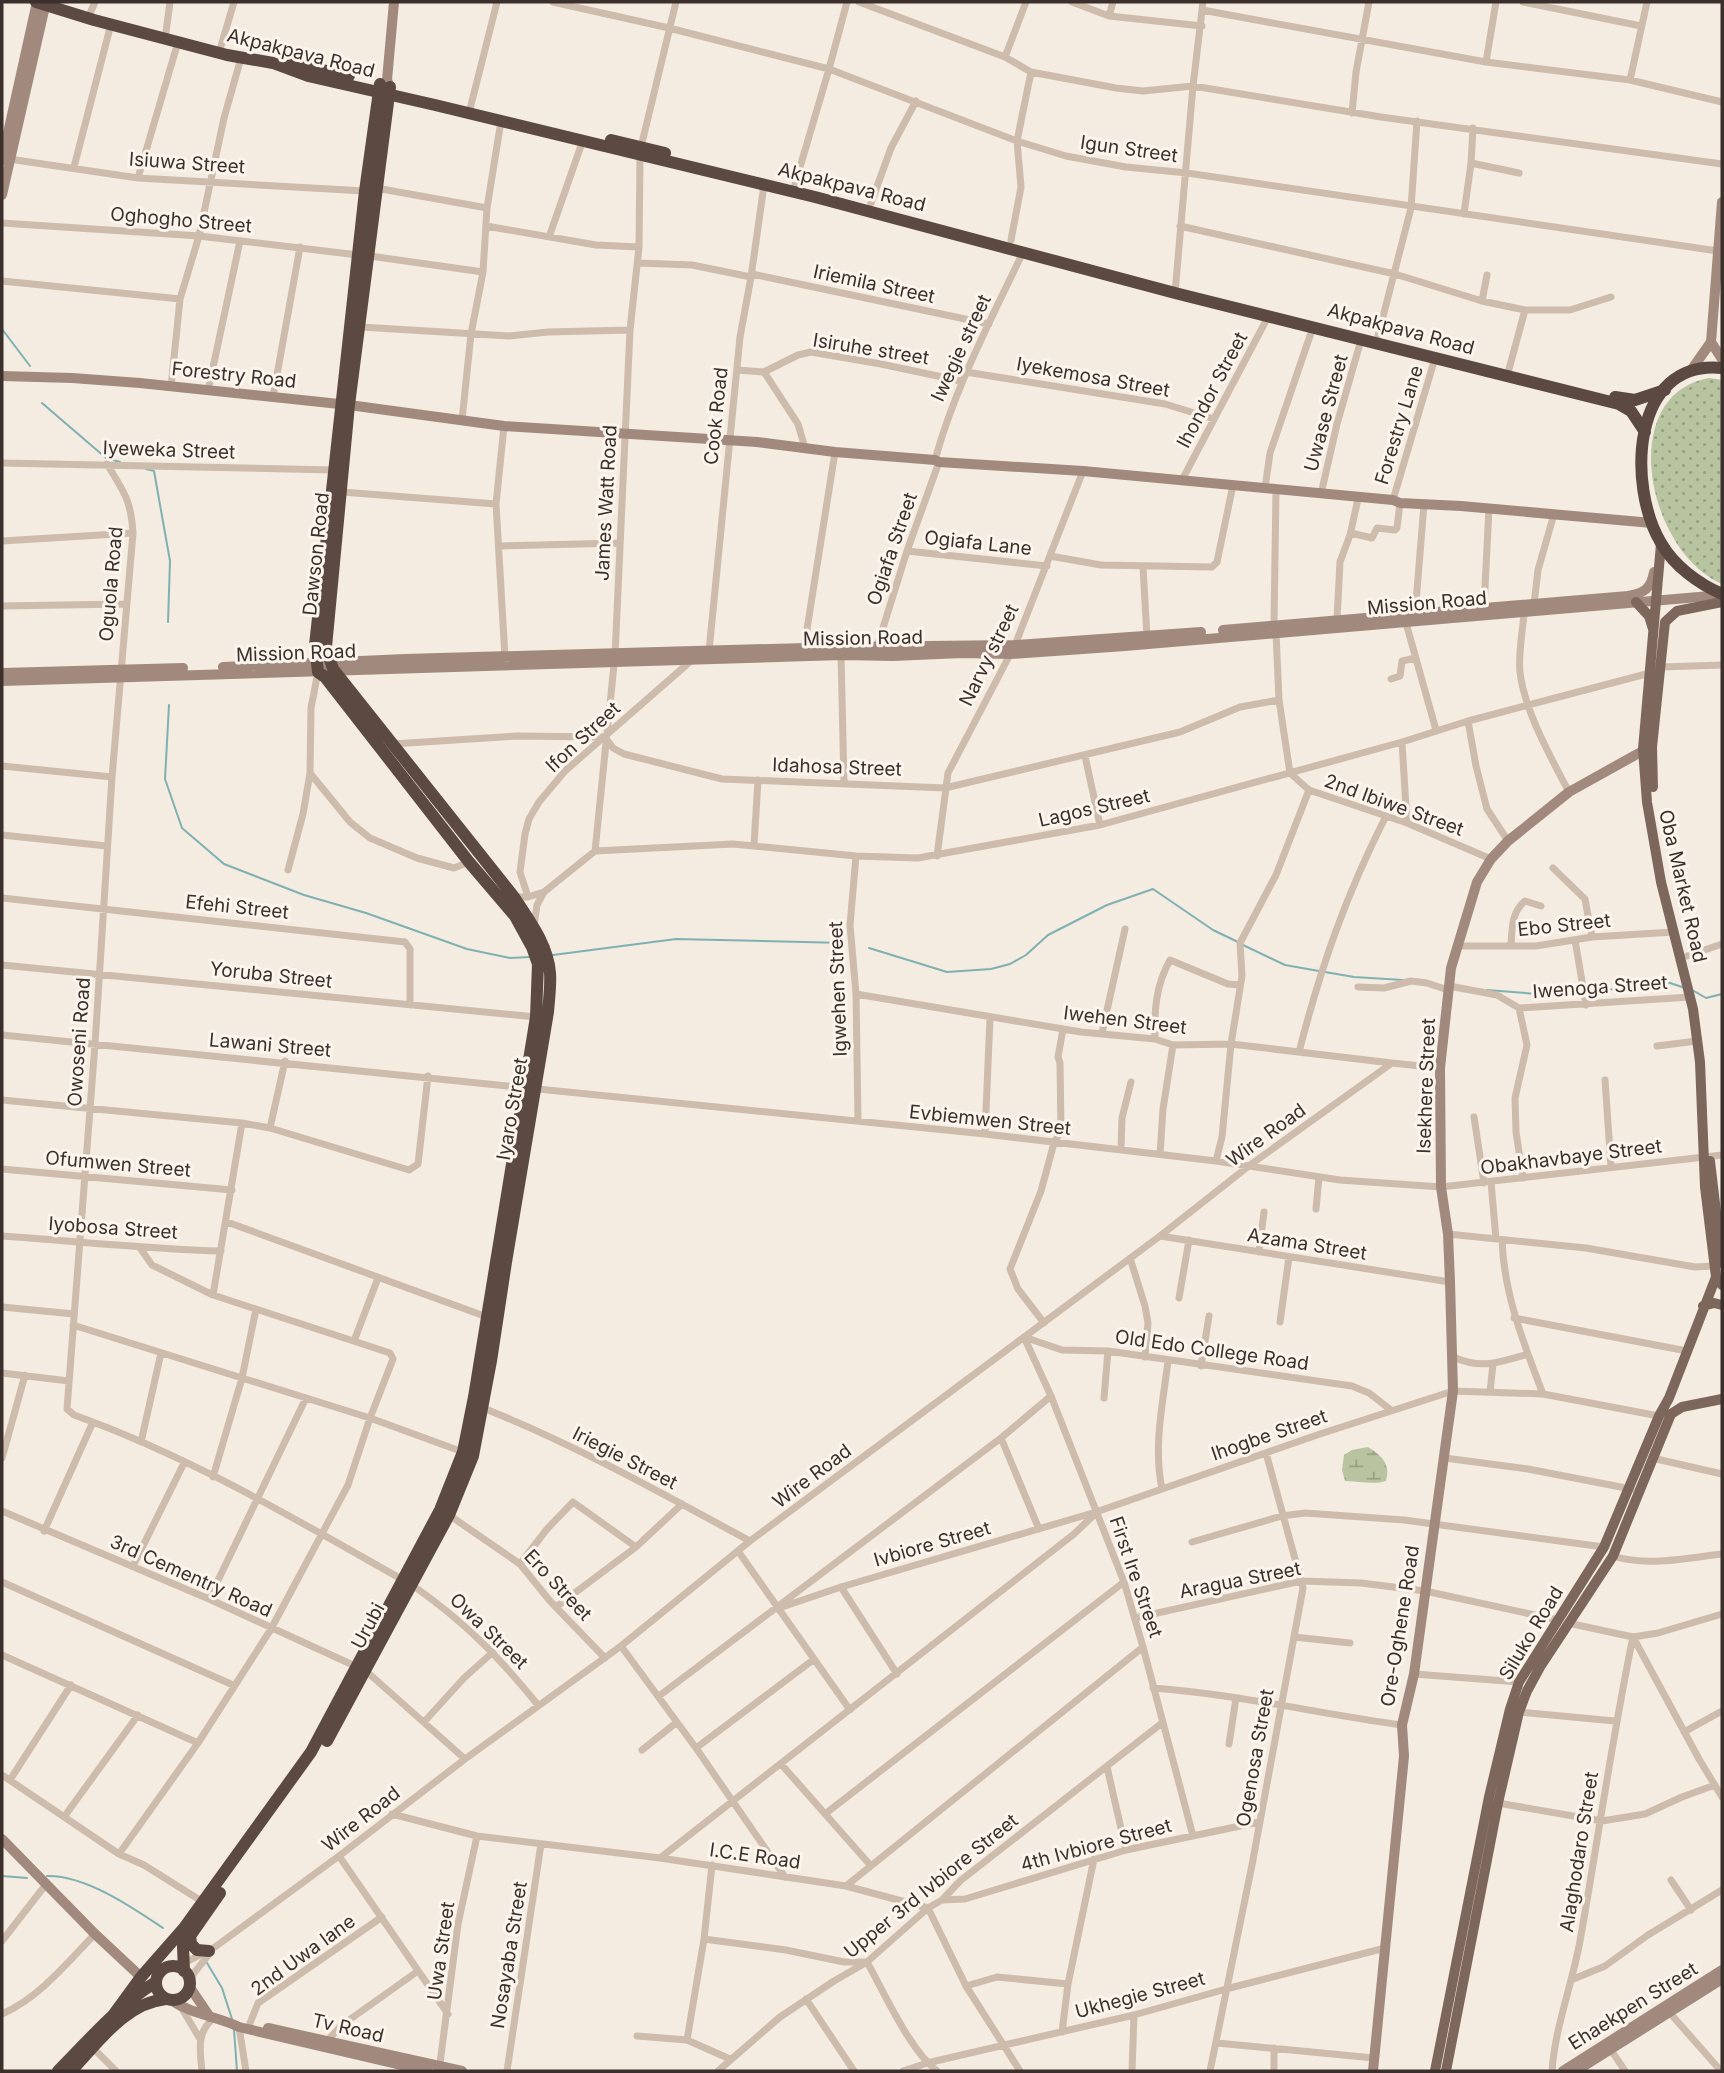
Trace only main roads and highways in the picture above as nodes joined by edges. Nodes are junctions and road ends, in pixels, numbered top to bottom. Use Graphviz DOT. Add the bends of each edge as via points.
graph roads {
  1 [pos="40,2"];
  2 [pos="60,2"];
  3 [pos="93,7"];
  4 [pos="385,87"];
  5 [pos="641,151"];
  6 [pos="364,255"];
  7 [pos="1175,288"];
  8 [pos="1722,368"];
  9 [pos="1665,390"];
  10 [pos="345,405"];
  11 [pos="1645,432"];
  12 [pos="1661,548"];
  13 [pos="1722,595"];
  14 [pos="1636,602"];
  15 [pos="1722,602"];
  16 [pos="1654,633"];
  17 [pos="324,666"];
  18 [pos="1648,748"];
  19 [pos="541,956"];
  20 [pos="531,1088"];
  21 [pos="1707,1157"];
  22 [pos="501,1261"];
  23 [pos="1719,1273"];
  24 [pos="1722,1305"];
  25 [pos="1703,1306"];
  26 [pos="1722,1399"];
  27 [pos="407,1582"];
  28 [pos="1563,1621"];
  29 [pos="362,1669"];
  30 [pos="187,1931"];
  31 [pos="212,1949"];
  32 [pos="181,1973"];
  33 [pos="156,1982"];
  34 [pos="173,2001"];
  35 [pos="1451,2013"];
  36 [pos="114,2014"];
  37 [pos="58,2071"];
  38 [pos="71,2071"];
  39 [pos="1435,2071"];
  40 [pos="1446,2071"];
  1 -- 4 [label="highway, Akpakpava Road" via="308,76"];
  2 -- 3 [label="highway, Akpakpava Road"];
  3 -- 4 [label="highway, Akpakpava Road" via="166,32"];
  4 -- 5 [label="highway, Akpakpava Road" via="500,121"];
  4 -- 5 [label="highway, Akpakpava Road"];
  4 -- 6 [label="highway, Dawson Road"];
  5 -- 7 [label="highway, Akpakpava Road"];
  5 -- 7 [label="highway, Akpakpava Road" via="871,203"];
  6 -- 10 [label="highway, Dawson Road"];
  6 -- 10 [label="highway, Dawson Road" via="360,327"];
  7 -- 9 [label="highway, Akpakpava Road" via="1628,400"];
  7 -- 11 [label="highway, Akpakpava Road" via="1619,404 1632,411"];
  8 -- 9 [label="highway" via="1692,369"];
  9 -- 11 [label="highway" via="1650,411"];
  10 -- 17 [label="highway, Dawson Road" via="342,492"];
  10 -- 17 [label="highway, Dawson Road" via="315,646"];
  11 -- 12 [label="highway" via="1642,484"];
  12 -- 13 [label="highway" via="1689,575"];
  12 -- 16 [label="main road, Oba Market Road"];
  14 -- 16 [label="main road" via="1649,616"];
  15 -- 18 [label="main road, Oba Market Road" via="1677,611 1665,622"];
  16 -- 18 [label="main road, Oba Market Road"];
  17 -- 19 [label="highway" via="325,677 515,916"];
  17 -- 19 [label="highway" via="480,851 534,926"];
  18 -- 21 [label="main road, Oba Market Road" via="1653,849 1690,997"];
  18 -- 21 [label="main road, Oba Market Road" via="1659,847 1699,1007 1705,1049"];
  19 -- 20 [label="highway, Iyaro Street"];
  19 -- 20 [label="highway, Iyaro Street" via="548,1012"];
  20 -- 22 [label="highway, Iyaro Street"];
  21 -- 23 [label="main road, Oba Market Road"];
  22 -- 27 [label="highway, Urubi" via="463,1452"];
  22 -- 27 [label="highway, Urubi" via="473,1456 449,1516"];
  23 -- 25 [label="main road, Siluko Road"];
  24 -- 25 [label="main road"];
  25 -- 28 [label="main road, Siluko Road" via="1670,1398 1604,1547"];
  26 -- 28 [label="main road, Siluko Road" via="1682,1407 1671,1414 1613,1556"];
  27 -- 29 [label="highway, Urubi"];
  28 -- 35 [label="main road, Siluko Road" via="1519,1712"];
  28 -- 35 [label="main road, Siluko Road" via="1519,1682 1510,1709"];
  29 -- 30 [label="highway, Urubi" via="312,1752 194,1914"];
  29 -- 30 [label="highway, Urubi" via="343,1716 319,1754"];
  30 -- 31 [label="highway" via="197,1950"];
  30 -- 32 [label="highway"];
  30 -- 32 [label="highway, Urubi"];
  30 -- 36 [label="highway" via="141,1977"];
  32 -- 33 [label="highway"];
  32 -- 34 [label="highway" via="183,1996"];
  33 -- 34 [label="highway" via="159,1992"];
  33 -- 36 [label="highway"];
  34 -- 38 [label="highway" via="143,2003"];
  35 -- 39 [label="main road, Siluko Road"];
  35 -- 40 [label="main road, Siluko Road"];
  36 -- 37 [label="highway"];
}
